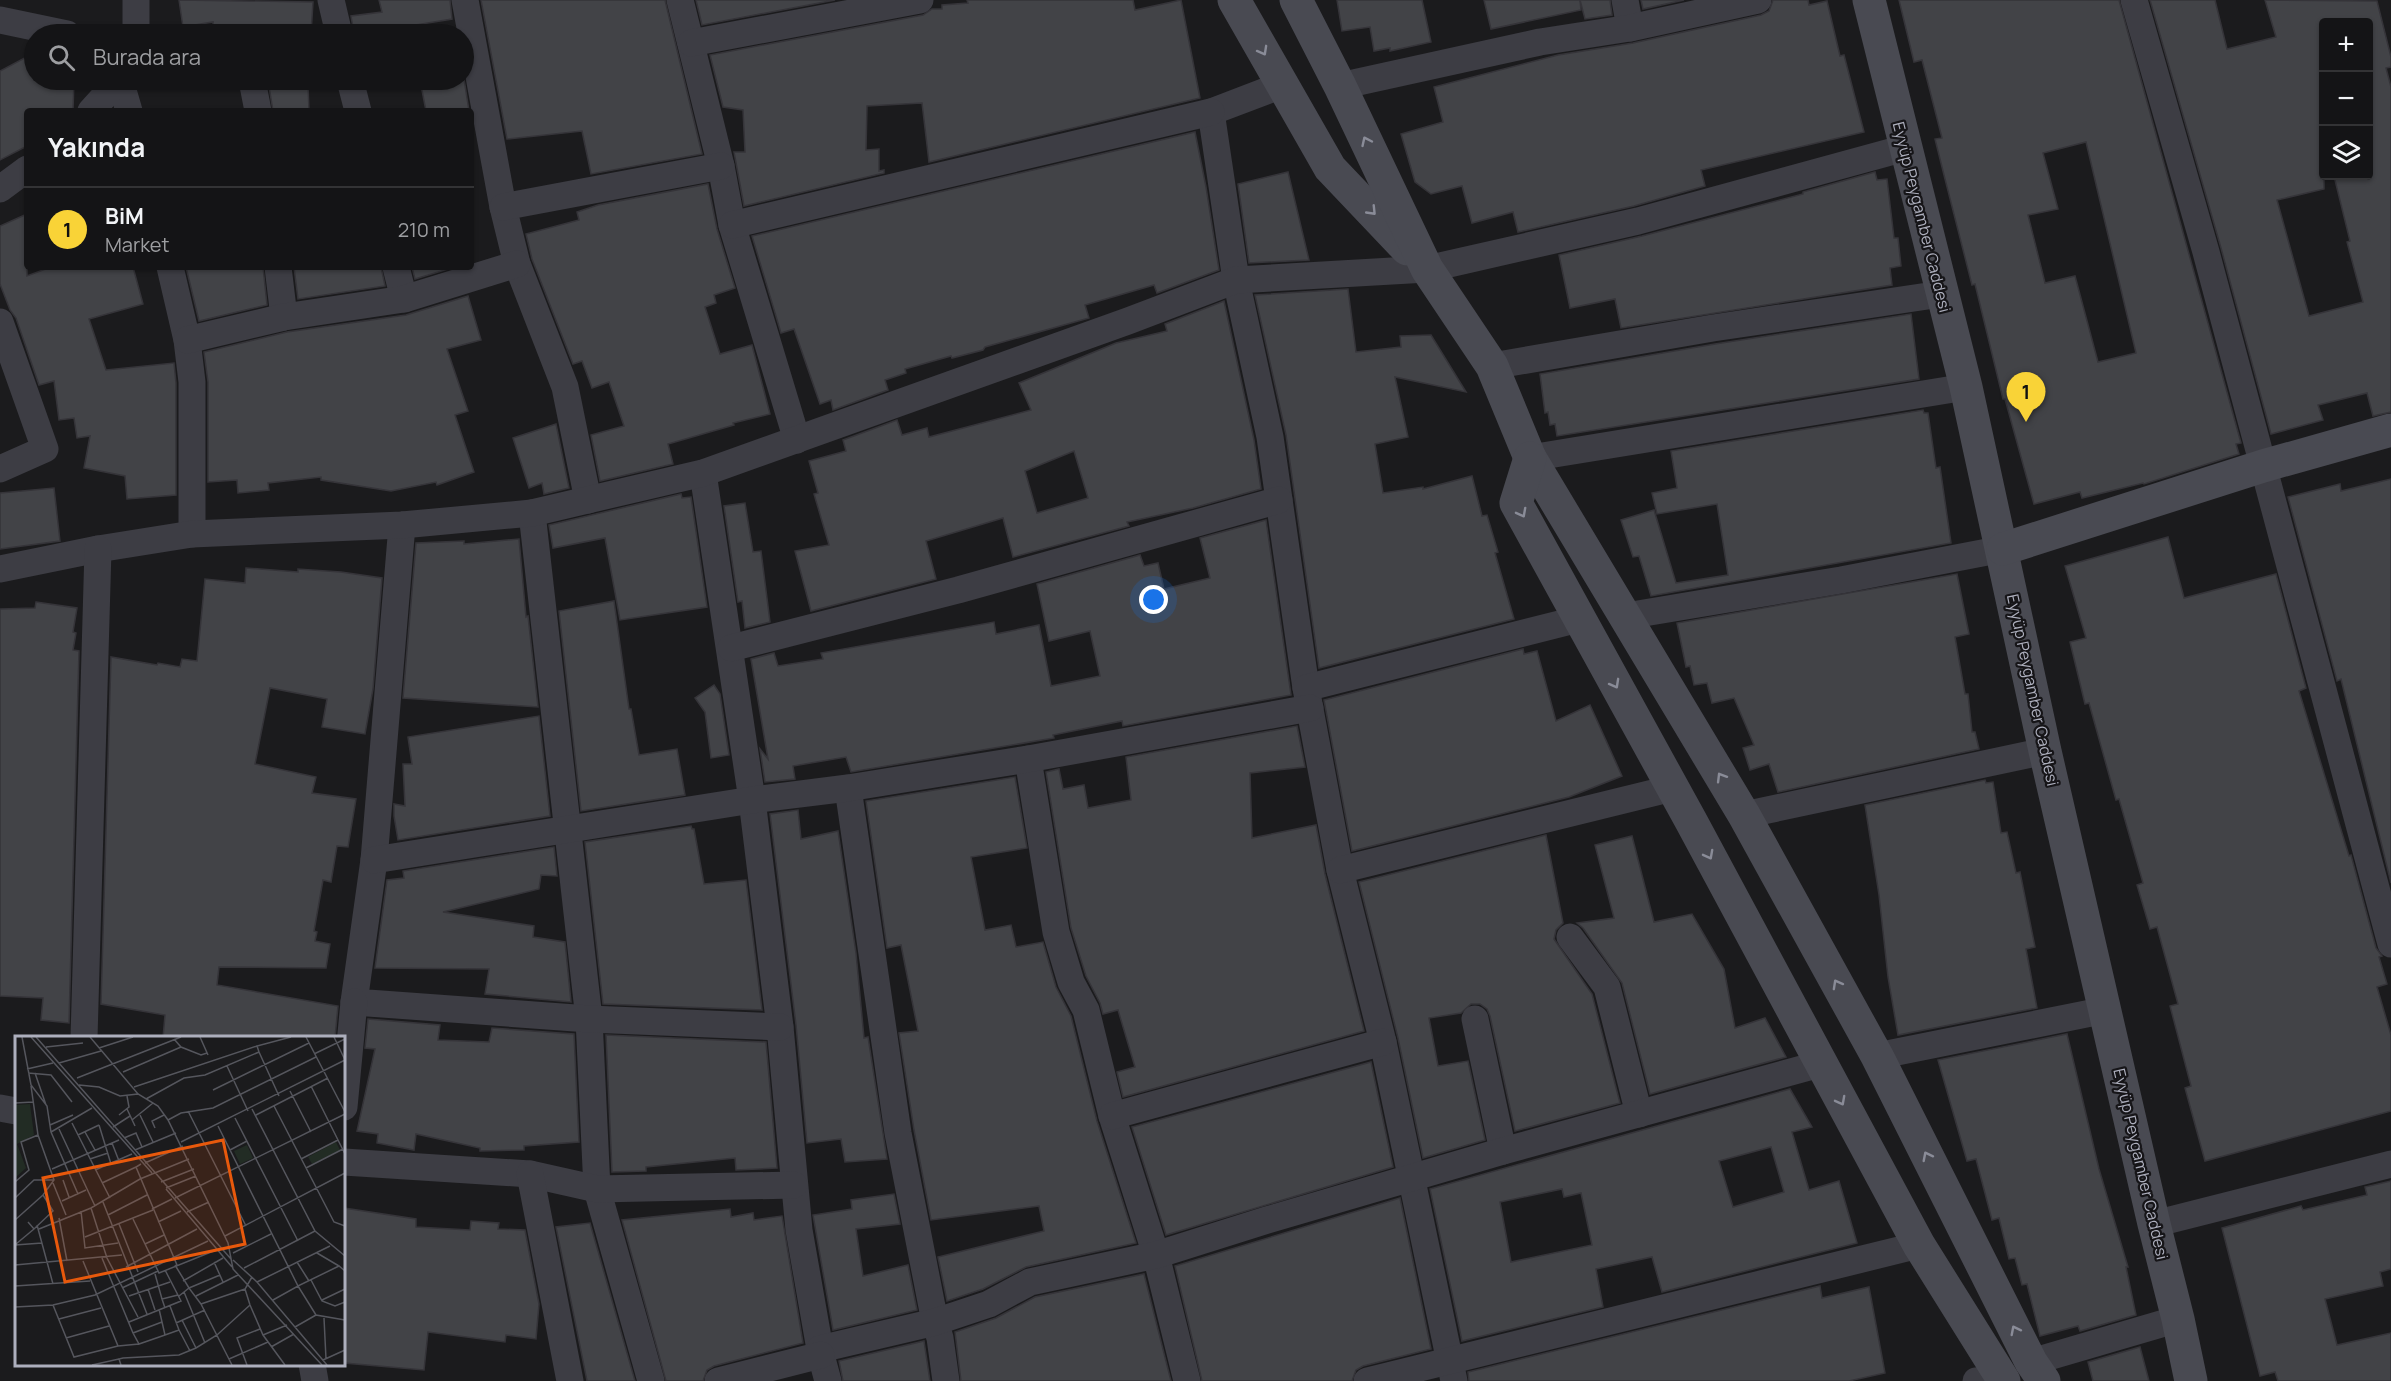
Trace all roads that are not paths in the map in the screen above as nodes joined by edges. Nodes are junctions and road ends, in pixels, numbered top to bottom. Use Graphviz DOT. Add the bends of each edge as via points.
graph roads {
  1 [pos="136,0"];
  2 [pos="330,0"];
  3 [pos="465,0"];
  4 [pos="680,0"];
  5 [pos="1234,0"];
  6 [pos="1296,0"];
  7 [pos="1625,0"];
  8 [pos="1758,0"];
  9 [pos="1869,0"];
  10 [pos="2134,0"];
  11 [pos="906,1"];
  12 [pos="0,20"];
  13 [pos="136,24"];
  14 [pos="336,24"];
  15 [pos="469,24"];
  16 [pos="24,25"];
  17 [pos="1630,28"];
  18 [pos="691,43"];
  19 [pos="474,49"];
  20 [pos="1282,85"];
  21 [pos="1340,86"];
  22 [pos="110,90"];
  23 [pos="122,90"];
  24 [pos="254,90"];
  25 [pos="353,90"];
  26 [pos="94,108"];
  27 [pos="128,108"];
  28 [pos="257,108"];
  29 [pos="357,108"];
  30 [pos="1211,112"];
  31 [pos="1905,148"];
  32 [pos="721,166"];
  33 [pos="24,171"];
  34 [pos="0,189"];
  35 [pos="503,207"];
  36 [pos="732,225"];
  37 [pos="517,264"];
  38 [pos="1427,269"];
  39 [pos="171,270"];
  40 [pos="278,270"];
  41 [pos="397,270"];
  42 [pos="1236,280"];
  43 [pos="1941,294"];
  44 [pos="404,299"];
  45 [pos="284,317"];
  46 [pos="0,322"];
  47 [pos="187,340"];
  48 [pos="1492,366"];
  49 [pos="1966,387"];
  50 [pos="2391,430"];
  51 [pos="797,440"];
  52 [pos="1530,458"];
  53 [pos="2262,466"];
  54 [pos="0,469"];
  55 [pos="703,473"];
  56 [pos="588,500"];
  57 [pos="1279,500"];
  58 [pos="532,513"];
  59 [pos="402,525"];
  60 [pos="192,534"];
  61 [pos="98,549"];
  62 [pos="2002,549"];
  63 [pos="0,569"];
  64 [pos="1626,616"];
  65 [pos="1579,619"];
  66 [pos="730,648"];
  67 [pos="1308,698"];
  68 [pos="2045,751"];
  69 [pos="1028,759"];
  70 [pos="848,788"];
  71 [pos="1673,788"];
  72 [pos="752,800"];
  73 [pos="1744,815"];
  74 [pos="569,828"];
  75 [pos="374,860"];
  76 [pos="1340,870"];
  77 [pos="1570,937"];
  78 [pos="2391,944"];
  79 [pos="354,1002"];
  80 [pos="2106,1010"];
  81 [pos="589,1019"];
  82 [pos="1474,1019"];
  83 [pos="780,1027"];
  84 [pos="84,1036"];
  85 [pos="1383,1042"];
  86 [pos="1876,1056"];
  87 [pos="1820,1064"];
  88 [pos="345,1096"];
  89 [pos="0,1108"];
  90 [pos="15,1111"];
  91 [pos="1639,1114"];
  92 [pos="1112,1116"];
  93 [pos="1503,1151"];
  94 [pos="345,1162"];
  95 [pos="2391,1164"];
  96 [pos="530,1174"];
  97 [pos="1411,1179"];
  98 [pos="794,1185"];
  99 [pos="597,1189"];
  100 [pos="2154,1224"];
  101 [pos="1919,1245"];
  102 [pos="1156,1256"];
  103 [pos="2178,1319"];
  104 [pos="935,1322"];
  105 [pos="821,1352"];
  106 [pos="312,1366"];
  107 [pos="1452,1371"];
  108 [pos="2038,1371"];
  109 [pos="1994,1380"];
  110 [pos="315,1381"];
  111 [pos="570,1381"];
  112 [pos="651,1381"];
  113 [pos="718,1381"];
  114 [pos="828,1381"];
  115 [pos="946,1381"];
  116 [pos="1187,1381"];
  117 [pos="1367,1381"];
  118 [pos="2191,1381"];
  1 -- 13 [label="street"];
  2 -- 14 [label="street"];
  3 -- 15 [label="street"];
  4 -- 18 [label="street"];
  5 -- 20 [label="street, one-way"];
  6 -- 21 [label="street"];
  7 -- 17 [label="street"];
  8 -- 17 [label="street"];
  9 -- 31 [label="street, Eyyüp Peygamber Caddesi"];
  10 -- 53 [label="street"];
  11 -- 18 [label="street"];
  12 -- 16 [label="street"];
  17 -- 21 [label="street" via="1540,42"];
  18 -- 32 [label="street"];
  19 -- 35 [label="street"];
  20 -- 30 [label="street"];
  20 -- 38 [label="street, one-way" via="1330,168"];
  38 -- 21 [label="street, one-way"];
  22 -- 26 [label="street"];
  23 -- 27 [label="street"];
  24 -- 28 [label="street"];
  25 -- 29 [label="street"];
  30 -- 36 [label="street"];
  30 -- 42 [label="street"];
  31 -- 38 [label="street" via="1638,221"];
  31 -- 43 [label="street, Eyyüp Peygamber Caddesi"];
  32 -- 35 [label="street"];
  32 -- 36 [label="street"];
  33 -- 34 [label="street"];
  35 -- 37 [label="street"];
  36 -- 51 [label="street"];
  37 -- 44 [label="street"];
  37 -- 56 [label="street" via="565,387"];
  38 -- 42 [label="street"];
  38 -- 48 [label="street"];
  39 -- 47 [label="street"];
  40 -- 45 [label="street"];
  41 -- 44 [label="street"];
  42 -- 51 [label="street"];
  42 -- 57 [label="street" via="1270,437"];
  43 -- 48 [label="street"];
  43 -- 49 [label="street, Eyyüp Peygamber Caddesi"];
  44 -- 45 [label="street"];
  45 -- 47 [label="street"];
  46 -- 54 [label="street" via="45,449"];
  47 -- 60 [label="street" via="192,382"];
  48 -- 52 [label="street"];
  49 -- 52 [label="street"];
  49 -- 62 [label="street, Eyyüp Peygamber Caddesi"];
  50 -- 53 [label="street"];
  51 -- 55 [label="street"];
  52 -- 64 [label="street"];
  52 -- 65 [label="street, one-way" via="1516,503"];
  53 -- 62 [label="street"];
  53 -- 78 [label="street"];
  55 -- 56 [label="street"];
  55 -- 66 [label="street"];
  56 -- 58 [label="street"];
  57 -- 66 [label="street" via="958,590"];
  57 -- 67 [label="street"];
  58 -- 59 [label="street"];
  58 -- 74 [label="street"];
  59 -- 60 [label="street"];
  59 -- 75 [label="street"];
  60 -- 61 [label="street"];
  61 -- 63 [label="street"];
  61 -- 84 [label="street"];
  62 -- 64 [label="street"];
  62 -- 68 [label="street, Eyyüp Peygamber Caddesi"];
  73 -- 64 [label="street, one-way"];
  65 -- 67 [label="street"];
  65 -- 71 [label="street, one-way"];
  66 -- 72 [label="street"];
  67 -- 69 [label="street"];
  67 -- 76 [label="street"];
  68 -- 73 [label="street"];
  68 -- 80 [label="street, Eyyüp Peygamber Caddesi"];
  69 -- 70 [label="street"];
  69 -- 92 [label="street" via="1056,932 1071,982 1086,1010"];
  70 -- 72 [label="street"];
  70 -- 104 [label="street" via="897,1133"];
  71 -- 76 [label="street"];
  71 -- 87 [label="street, one-way"];
  72 -- 74 [label="street"];
  72 -- 83 [label="street"];
  86 -- 73 [label="street, one-way"];
  74 -- 75 [label="street"];
  74 -- 81 [label="street"];
  75 -- 79 [label="street"];
  76 -- 85 [label="street"];
  77 -- 91 [label="street" via="1607,987"];
  79 -- 81 [label="street"];
  79 -- 88 [label="street"];
  80 -- 86 [label="street"];
  80 -- 100 [label="street, Eyyüp Peygamber Caddesi"];
  81 -- 83 [label="street"];
  81 -- 99 [label="street"];
  82 -- 93 [label="street"];
  83 -- 98 [label="street"];
  85 -- 92 [label="street"];
  85 -- 97 [label="street"];
  108 -- 86 [label="street, one-way"];
  87 -- 91 [label="street"];
  87 -- 101 [label="street, one-way"];
  89 -- 90 [label="street"];
  91 -- 93 [label="street"];
  92 -- 102 [label="street"];
  93 -- 97 [label="street"];
  94 -- 96 [label="street"];
  95 -- 100 [label="street"];
  96 -- 99 [label="street"];
  96 -- 111 [label="street"];
  97 -- 102 [label="street"];
  97 -- 107 [label="street"];
  98 -- 99 [label="street"];
  98 -- 105 [label="street"];
  99 -- 112 [label="street"];
  100 -- 103 [label="street, Eyyüp Peygamber Caddesi"];
  101 -- 107 [label="street"];
  101 -- 109 [label="street"];
  102 -- 104 [label="street" via="1030,1282 989,1304"];
  102 -- 116 [label="street"];
  103 -- 108 [label="street"];
  103 -- 118 [label="street, Eyyüp Peygamber Caddesi"];
  104 -- 105 [label="street"];
  104 -- 115 [label="street"];
  105 -- 113 [label="street"];
  105 -- 114 [label="street"];
  106 -- 110 [label="street"];
  107 -- 117 [label="street"];
}
